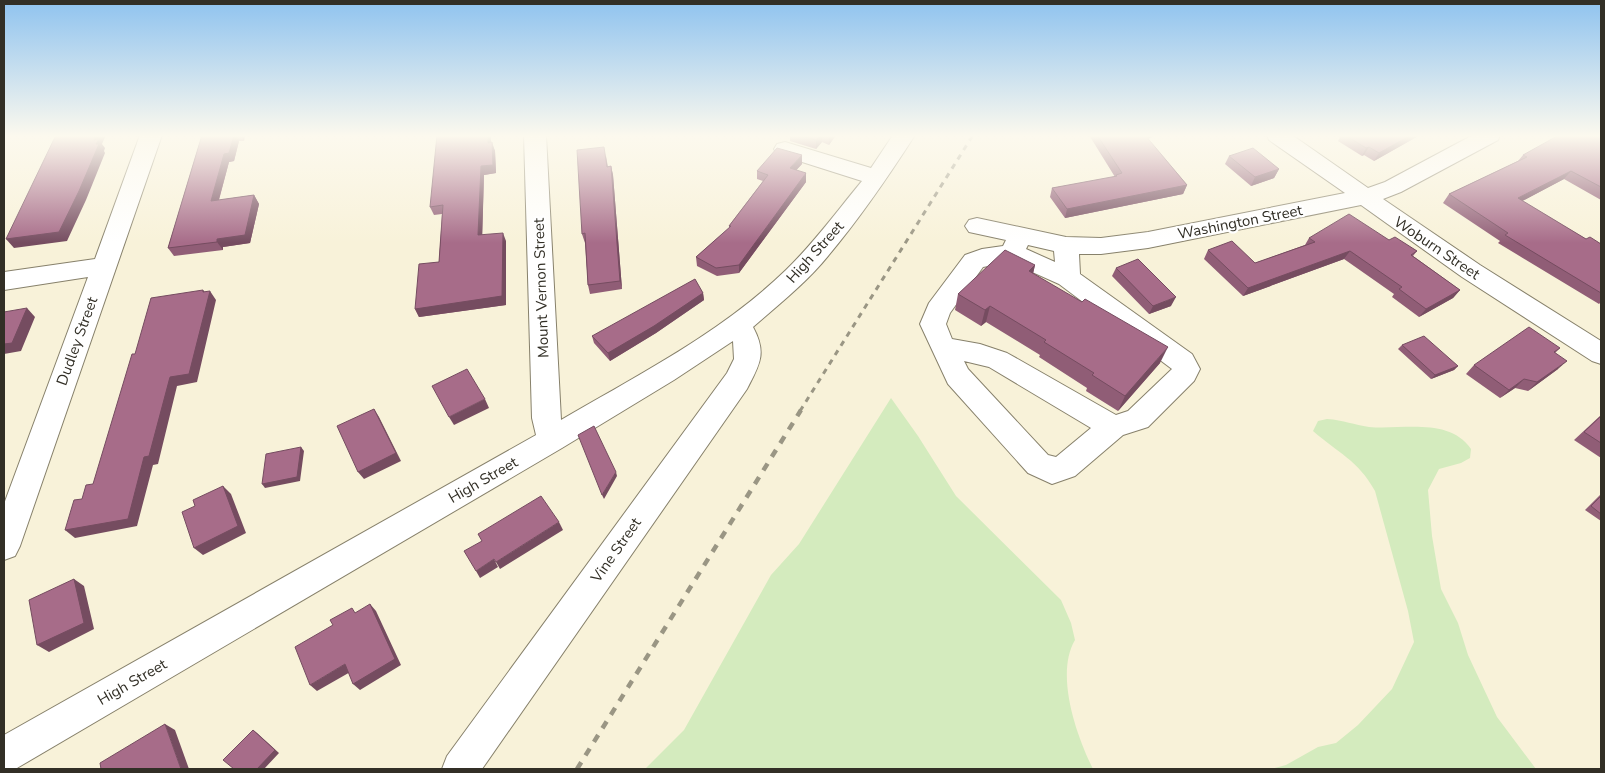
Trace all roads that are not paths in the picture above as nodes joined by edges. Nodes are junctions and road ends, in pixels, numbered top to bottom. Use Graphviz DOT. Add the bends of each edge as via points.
graph roads {
  1 [pos="138,171"];
  2 [pos="536,171"];
  3 [pos="856,171"];
  4 [pos="879,171"];
  5 [pos="1328,171"];
  6 [pos="1423,171"];
  7 [pos="875,177"];
  8 [pos="1365,197"];
  9 [pos="977,226"];
  10 [pos="1016,244"];
  11 [pos="1066,246"];
  12 [pos="104,266"];
  13 [pos="1068,278"];
  14 [pos="4,281"];
  15 [pos="738,325"];
  16 [pos="945,348"];
  17 [pos="1601,354"];
  18 [pos="1113,427"];
  19 [pos="552,440"];
  20 [pos="9,519"];
  21 [pos="4,546"];
  22 [pos="4,755"];
  23 [pos="460,769"];
  1 -- 12 [label="street, Dudley Street"];
  2 -- 19 [label="street, Mount Vernon Street" via="546,418"];
  3 -- 7 [label="street"];
  4 -- 7 [label="street, High Street"];
  5 -- 8 [label="street, Woburn Street"];
  6 -- 8 [label="street, Washington Street"];
  7 -- 15 [label="street, High Street" via="807,264"];
  8 -- 11 [label="street, Washington Street" via="1148,240 1101,246"];
  8 -- 17 [label="street, Woburn Street" via="1471,272"];
  9 -- 10 [label="street, Washington Street"];
  10 -- 11 [label="street, Washington Street"];
  10 -- 13 [label="street"];
  10 -- 16 [label="street" via="977,258 938,310 933,324"];
  11 -- 13 [label="street"];
  12 -- 14 [label="street"];
  12 -- 20 [label="street, Dudley Street"];
  13 -- 18 [label="street" via="1185,366 1184,374 1138,419"];
  15 -- 19 [label="street, High Street"];
  15 -- 23 [label="street, Vine Street" via="747,339 748,350 737,381"];
  16 -- 18 [label="street" via="998,360"];
  16 -- 18 [label="street" via="958,376 1044,469 1062,469"];
  19 -- 22 [label="street, High Street"];
  20 -- 21 [label="street, Dudley Street"];
}
